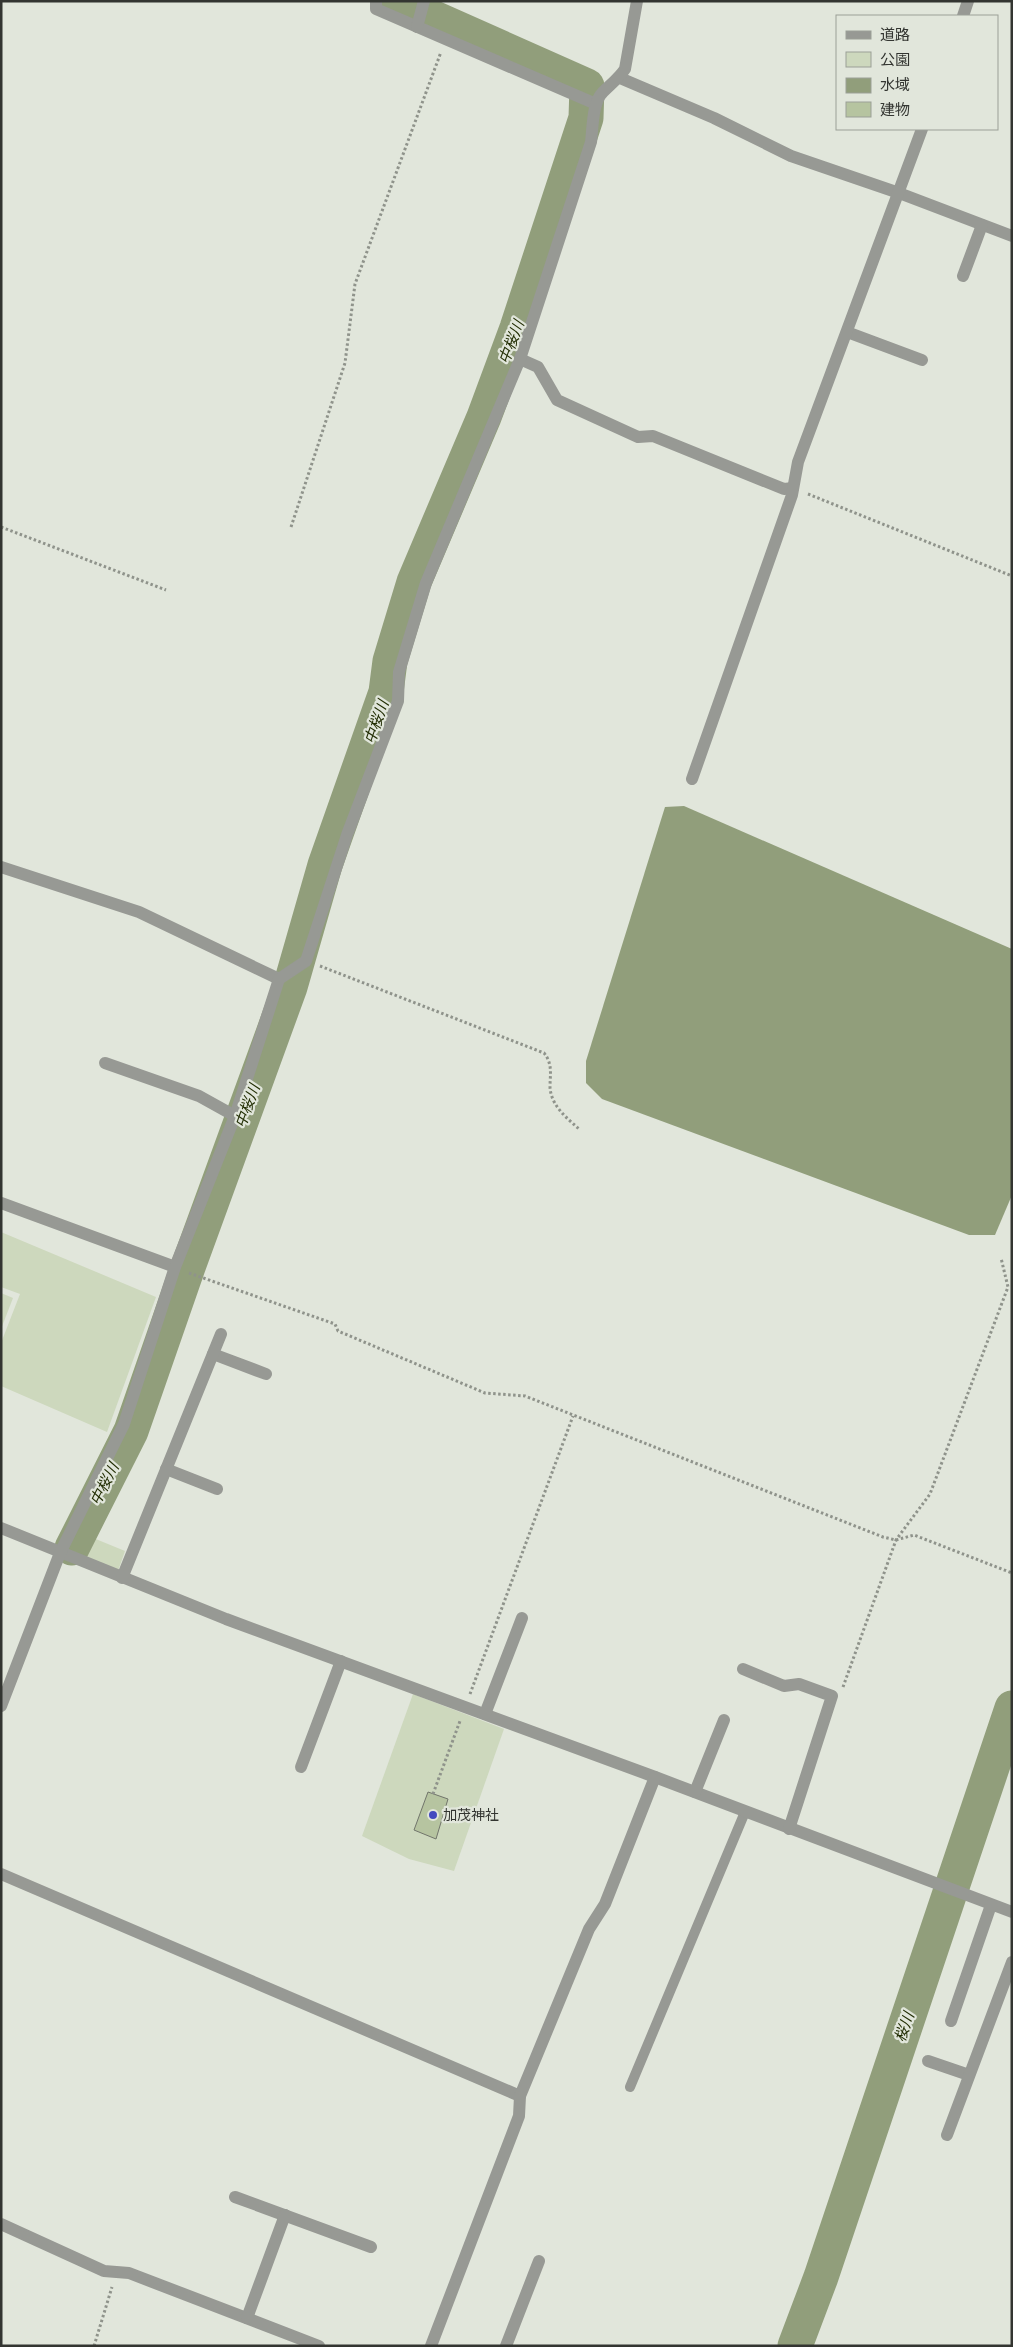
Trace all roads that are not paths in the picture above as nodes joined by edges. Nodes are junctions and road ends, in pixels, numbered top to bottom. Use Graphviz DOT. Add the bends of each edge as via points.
graph roads {
  1 [pos="637,1"];
  2 [pos="968,1"];
  3 [pos="376,3"];
  4 [pos="421,15"];
  5 [pos="963,15"];
  6 [pos="620,78"];
  7 [pos="594,104"];
  8 [pos="922,130"];
  9 [pos="899,193"];
  10 [pos="982,225"];
  11 [pos="1012,236"];
  12 [pos="963,276"];
  13 [pos="847,332"];
  14 [pos="520,359"];
  15 [pos="922,360"];
  16 [pos="793,488"];
  17 [pos="692,779"];
  18 [pos="1,867"];
  19 [pos="282,977"];
  20 [pos="105,1063"];
  21 [pos="235,1116"];
  22 [pos="1,1203"];
  23 [pos="175,1267"];
  24 [pos="221,1334"];
  25 [pos="213,1354"];
  26 [pos="266,1374"];
  27 [pos="166,1469"];
  28 [pos="217,1489"];
  29 [pos="1,1528"];
  30 [pos="60,1553"];
  31 [pos="122,1578"];
  32 [pos="522,1618"];
  33 [pos="341,1661"];
  34 [pos="743,1669"];
  35 [pos="1,1706"];
  36 [pos="485,1714"];
  37 [pos="724,1720"];
  38 [pos="301,1767"];
  39 [pos="655,1776"];
  40 [pos="695,1792"];
  41 [pos="745,1812"];
  42 [pos="789,1828"];
  43 [pos="1,1874"];
  44 [pos="991,1905"];
  45 [pos="1012,1912"];
  46 [pos="1012,1962"];
  47 [pos="951,2021"];
  48 [pos="928,2061"];
  49 [pos="969,2075"];
  50 [pos="630,2087"];
  51 [pos="520,2096"];
  52 [pos="947,2135"];
  53 [pos="236,2197"];
  54 [pos="285,2215"];
  55 [pos="1,2224"];
  56 [pos="370,2247"];
  57 [pos="539,2261"];
  58 [pos="247,2318"];
  59 [pos="319,2346"];
  60 [pos="431,2346"];
  61 [pos="506,2346"];
  1 -- 6 [label="street" via="625,69"];
  2 -- 5 [label="street"];
  3 -- 4 [label="street" via="376,8"];
  4 -- 7 [label="street" via="446,39"];
  6 -- 7 [label="street"];
  6 -- 9 [label="street" via="714,118 791,156"];
  7 -- 14 [label="street" via="591,142"];
  8 -- 9 [label="street"];
  9 -- 10 [label="street"];
  9 -- 13 [label="street"];
  10 -- 11 [label="street"];
  10 -- 12 [label="street"];
  13 -- 15 [label="street"];
  13 -- 16 [label="street" via="798,462"];
  14 -- 16 [label="street" via="538,367 557,400 638,437 654,436 784,489"];
  14 -- 19 [label="street" via="426,583 399,672 398,701 303,962"];
  16 -- 17 [label="street"];
  18 -- 19 [label="street" via="138,912"];
  19 -- 21 [label="street"];
  20 -- 21 [label="street" via="199,1096"];
  21 -- 23 [label="street"];
  22 -- 23 [label="street"];
  23 -- 30 [label="street" via="124,1424"];
  24 -- 25 [label="street"];
  25 -- 26 [label="street"];
  25 -- 27 [label="street"];
  27 -- 28 [label="street"];
  27 -- 31 [label="street"];
  29 -- 30 [label="street"];
  30 -- 31 [label="street"];
  30 -- 35 [label="street"];
  31 -- 33 [label="street"];
  32 -- 36 [label="street"];
  33 -- 36 [label="street"];
  33 -- 38 [label="street"];
  34 -- 42 [label="street" via="784,1686 799,1684 832,1696"];
  36 -- 39 [label="street"];
  37 -- 40 [label="street"];
  39 -- 40 [label="street"];
  39 -- 51 [label="street" via="605,1904 590,1929"];
  40 -- 41 [label="street"];
  41 -- 42 [label="street"];
  41 -- 50 [label="lane"];
  42 -- 44 [label="street"];
  43 -- 51 [label="street"];
  44 -- 45 [label="street"];
  44 -- 47 [label="street"];
  46 -- 49 [label="street"];
  48 -- 49 [label="street"];
  49 -- 52 [label="street"];
  51 -- 60 [label="street" via="519,2116"];
  53 -- 54 [label="street"];
  54 -- 56 [label="street"];
  54 -- 58 [label="street"];
  55 -- 58 [label="street" via="104,2271 128,2273"];
  57 -- 61 [label="street"];
  58 -- 59 [label="street"];
}
